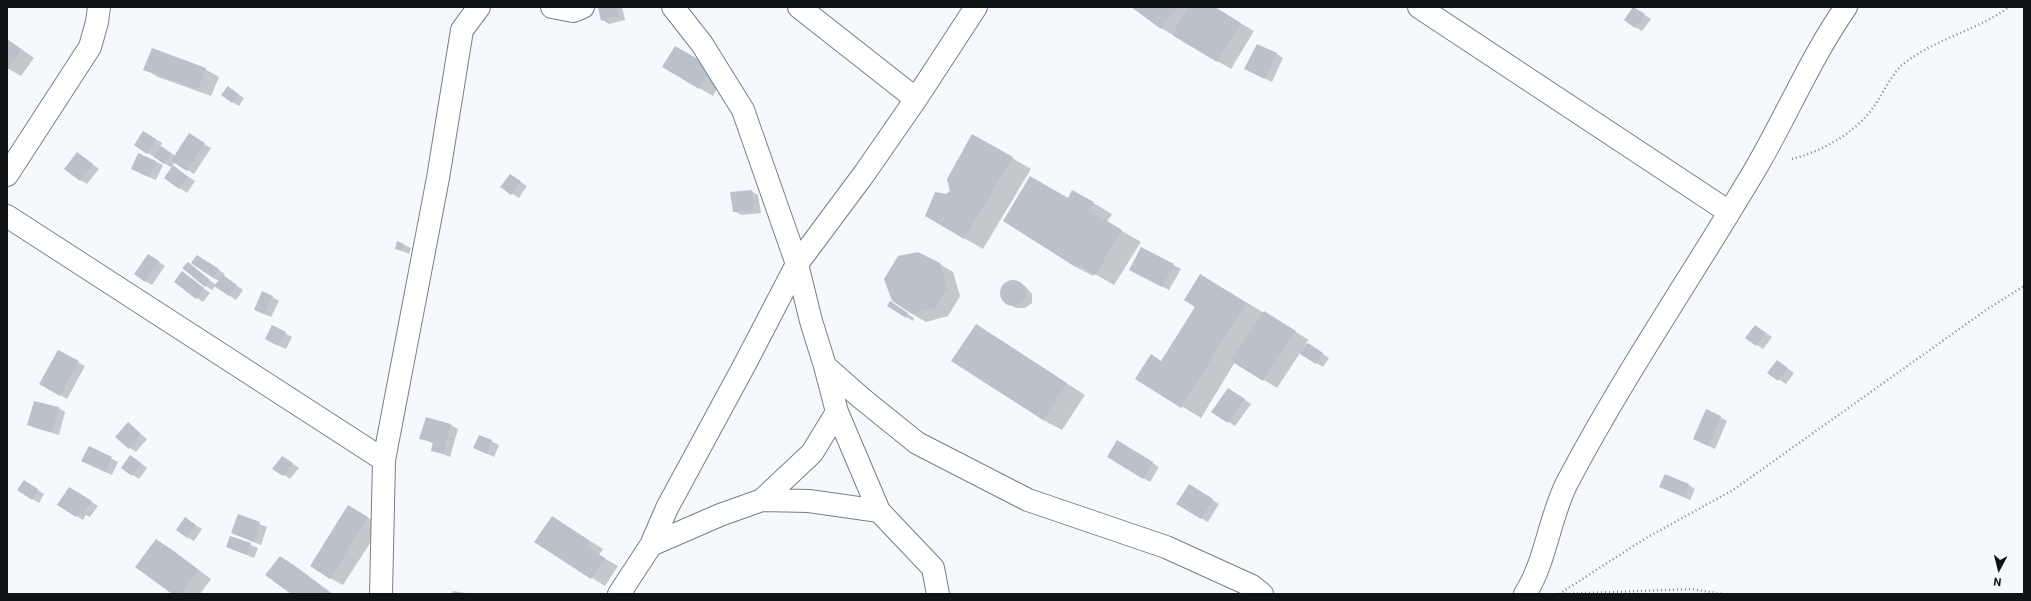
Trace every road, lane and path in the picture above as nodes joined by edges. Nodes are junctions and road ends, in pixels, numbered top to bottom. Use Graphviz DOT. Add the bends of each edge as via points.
graph roads {
  1 [pos="99,7"];
  2 [pos="479,7"];
  3 [pos="552,7"];
  4 [pos="583,7"];
  5 [pos="673,7"];
  6 [pos="799,7"];
  7 [pos="976,7"];
  8 [pos="1419,7"];
  9 [pos="1846,7"];
  10 [pos="2009,7"];
  11 [pos="916,99"];
  12 [pos="1756,168"];
  13 [pos="7,175"];
  14 [pos="1729,212"];
  15 [pos="7,216"];
  16 [pos="797,264"];
  17 [pos="2024,286"];
  18 [pos="825,366"];
  19 [pos="837,412"];
  20 [pos="384,460"];
  21 [pos="762,500"];
  22 [pos="879,511"];
  23 [pos="651,545"];
  24 [pos="381,594"];
  25 [pos="619,594"];
  26 [pos="938,594"];
  27 [pos="1262,594"];
  28 [pos="1525,594"];
  29 [pos="1560,594"];
  30 [pos="1723,594"];
  1 -- 13 [label="street" via="90,47"];
  2 -- 20 [label="street" via="462,30 438,178"];
  3 -- 4 [label="street" via="573,11"];
  5 -- 16 [label="street" via="702,44 743,110"];
  6 -- 11 [label="street"];
  7 -- 11 [label="street"];
  8 -- 14 [label="street"];
  9 -- 12 [label="street" via="1826,36"];
  10 -- 12 [label="path" via="1991,20 1922,51 1901,66 1870,112 1847,134 1807,155"];
  11 -- 16 [label="street"];
  12 -- 14 [label="street"];
  14 -- 28 [label="street" via="1593,434 1566,484 1547,542"];
  15 -- 20 [label="street"];
  16 -- 18 [label="street"];
  16 -- 23 [label="street" via="667,508"];
  17 -- 29 [label="path" via="1986,310 1732,490 1646,538"];
  18 -- 19 [label="street"];
  18 -- 27 [label="street" via="918,443 1028,500 1166,547 1252,586"];
  19 -- 21 [label="street" via="812,453"];
  19 -- 22 [label="street"];
  20 -- 24 [label="street"];
  21 -- 22 [label="street" via="809,501"];
  21 -- 23 [label="street"];
  22 -- 26 [label="street" via="933,568"];
  23 -- 25 [label="street"];
  29 -- 30 [label="path" via="1692,589"];
}
